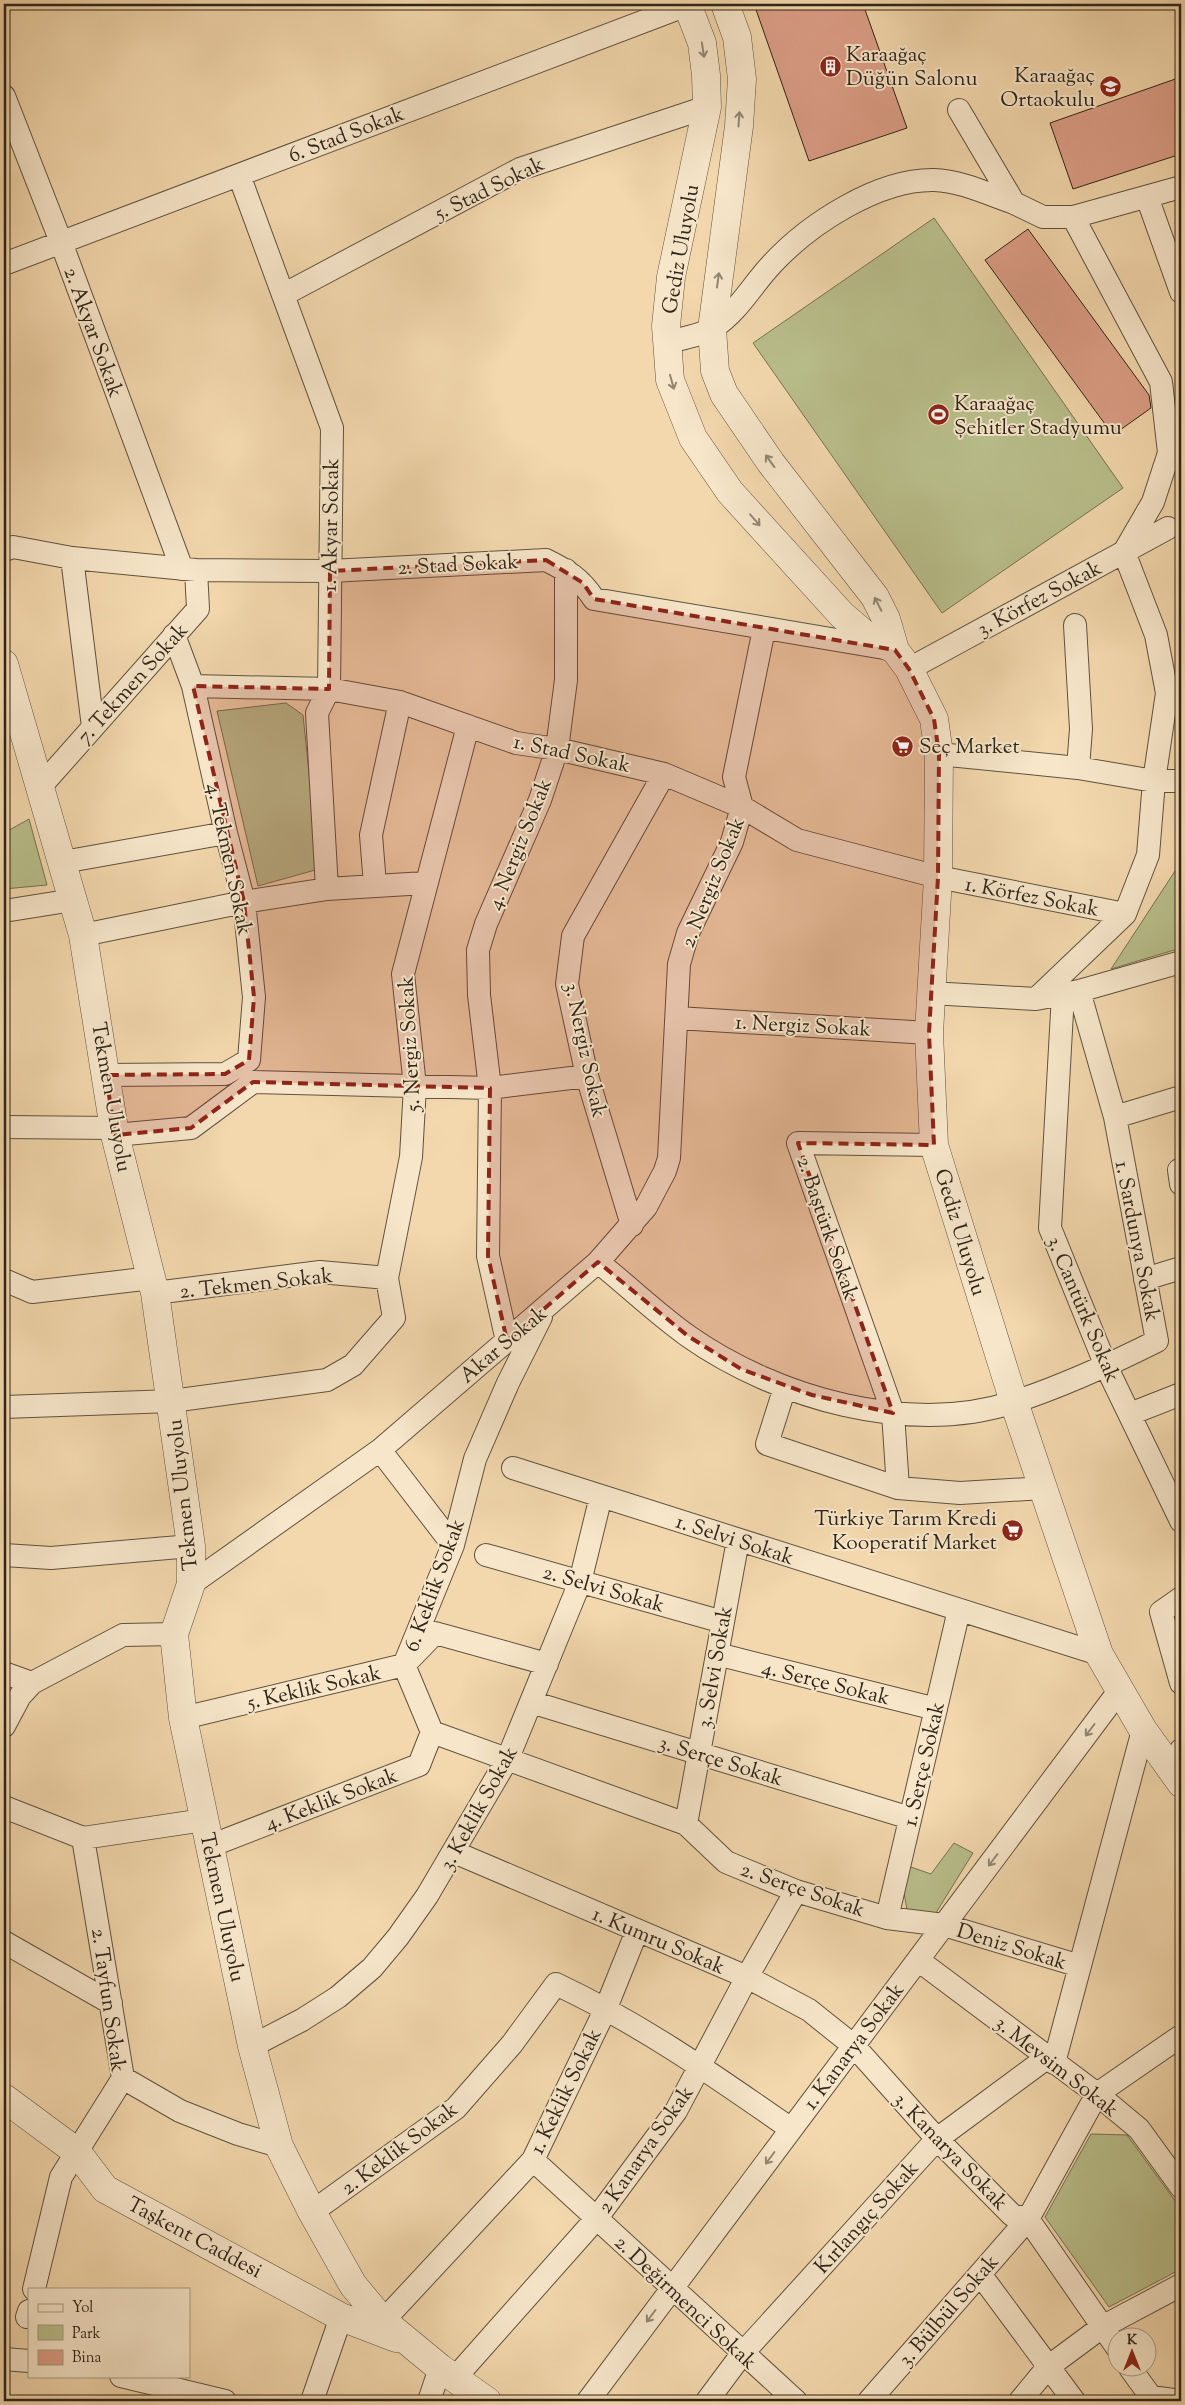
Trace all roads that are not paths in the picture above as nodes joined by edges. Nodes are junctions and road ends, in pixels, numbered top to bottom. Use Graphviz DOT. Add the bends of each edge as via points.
graph roads {
  1 [pos="687,4"];
  2 [pos="724,4"];
  3 [pos="4,96"];
  4 [pos="707,107"];
  5 [pos="958,110"];
  6 [pos="239,175"];
  7 [pos="1181,187"];
  8 [pos="1147,197"];
  9 [pos="1014,203"];
  10 [pos="1073,217"];
  11 [pos="61,242"];
  12 [pos="4,264"];
  13 [pos="1181,292"];
  14 [pos="283,295"];
  15 [pos="712,329"];
  16 [pos="666,343"];
  17 [pos="1168,528"];
  18 [pos="4,550"];
  19 [pos="1124,552"];
  20 [pos="72,558"];
  21 [pos="189,570"];
  22 [pos="566,570"];
  23 [pos="330,571"];
  24 [pos="1075,625"];
  25 [pos="764,629"];
  26 [pos="174,636"];
  27 [pos="902,659"];
  28 [pos="4,664"];
  29 [pos="193,686"];
  30 [pos="1174,688"];
  31 [pos="329,689"];
  32 [pos="400,702"];
  33 [pos="468,726"];
  34 [pos="93,727"];
  35 [pos="557,749"];
  36 [pos="939,754"];
  37 [pos="1078,768"];
  38 [pos="664,774"];
  39 [pos="1154,781"];
  40 [pos="1181,781"];
  41 [pos="41,786"];
  42 [pos="742,807"];
  43 [pos="226,834"];
  44 [pos="63,862"];
  45 [pos="938,878"];
  46 [pos="425,883"];
  47 [pos="375,885"];
  48 [pos="327,889"];
  49 [pos="73,900"];
  50 [pos="244,902"];
  51 [pos="4,911"];
  52 [pos="1126,914"];
  53 [pos="83,935"];
  54 [pos="1181,962"];
  55 [pos="930,993"];
  56 [pos="1071,993"];
  57 [pos="1036,999"];
  58 [pos="677,1018"];
  59 [pos="929,1032"];
  60 [pos="106,1076"];
  61 [pos="587,1076"];
  62 [pos="415,1086"];
  63 [pos="490,1088"];
  64 [pos="1181,1097"];
  65 [pos="1115,1117"];
  66 [pos="4,1127"];
  67 [pos="115,1131"];
  68 [pos="934,1145"];
  69 [pos="1181,1169"];
  70 [pos="1181,1184"];
  71 [pos="632,1225"];
  72 [pos="598,1262"];
  73 [pos="1181,1268"];
  74 [pos="387,1278"];
  75 [pos="1145,1279"];
  76 [pos="4,1280"];
  77 [pos="154,1286"];
  78 [pos="545,1309"];
  79 [pos="506,1341"];
  80 [pos="1106,1366"];
  81 [pos="785,1387"];
  82 [pos="1181,1394"];
  83 [pos="172,1401"];
  84 [pos="1014,1402"];
  85 [pos="4,1407"];
  86 [pos="893,1412"];
  87 [pos="1130,1414"];
  88 [pos="380,1450"];
  89 [pos="513,1468"];
  90 [pos="898,1488"];
  91 [pos="1044,1488"];
  92 [pos="601,1496"];
  93 [pos="1181,1521"];
  94 [pos="738,1540"];
  95 [pos="453,1545"];
  96 [pos="191,1546"];
  97 [pos="4,1555"];
  98 [pos="486,1555"];
  99 [pos="580,1582"];
  100 [pos="191,1584"];
  101 [pos="1181,1598"];
  102 [pos="959,1610"];
  103 [pos="723,1622"];
  104 [pos="174,1634"];
  105 [pos="717,1654"];
  106 [pos="1099,1654"];
  107 [pos="547,1664"];
  108 [pos="404,1665"];
  109 [pos="4,1673"];
  110 [pos="32,1683"];
  111 [pos="1181,1684"];
  112 [pos="1119,1691"];
  113 [pos="531,1702"];
  114 [pos="936,1709"];
  115 [pos="183,1718"];
  116 [pos="4,1726"];
  117 [pos="1143,1730"];
  118 [pos="432,1732"];
  119 [pos="699,1753"];
  120 [pos="508,1758"];
  121 [pos="1178,1768"];
  122 [pos="4,1807"];
  123 [pos="910,1818"];
  124 [pos="204,1820"];
  125 [pos="686,1824"];
  126 [pos="83,1838"];
  127 [pos="210,1846"];
  128 [pos="454,1852"];
  129 [pos="796,1891"];
  130 [pos="887,1918"];
  131 [pos="944,1926"];
  132 [pos="637,1930"];
  133 [pos="4,1942"];
  134 [pos="918,1960"];
  135 [pos="1080,1966"];
  136 [pos="747,1977"];
  137 [pos="111,2004"];
  138 [pos="606,2008"];
  139 [pos="1181,2036"];
  140 [pos="252,2046"];
  141 [pos="854,2046"];
  142 [pos="1051,2060"];
  143 [pos="701,2066"];
  144 [pos="123,2078"];
  145 [pos="1097,2094"];
  146 [pos="4,2098"];
  147 [pos="791,2129"];
  148 [pos="937,2139"];
  149 [pos="279,2146"];
  150 [pos="77,2152"];
  151 [pos="533,2160"];
  152 [pos="1181,2187"];
  153 [pos="312,2212"];
  154 [pos="596,2219"];
  155 [pos="1028,2219"];
  156 [pos="980,2274"];
  157 [pos="1180,2287"];
  158 [pos="34,2288"];
  159 [pos="672,2289"];
  160 [pos="341,2317"];
  161 [pos="383,2321"];
  162 [pos="1102,2327"];
  163 [pos="1108,2335"];
  164 [pos="409,2343"];
  165 [pos="742,2354"];
  166 [pos="4,2358"];
  167 [pos="28,2361"];
  168 [pos="1048,2368"];
  169 [pos="447,2373"];
  170 [pos="129,2378"];
  171 [pos="1137,2378"];
  172 [pos="225,2401"];
  173 [pos="312,2401"];
  174 [pos="428,2401"];
  175 [pos="487,2401"];
  176 [pos="588,2401"];
  177 [pos="707,2401"];
  178 [pos="796,2401"];
  179 [pos="869,2401"];
  180 [pos="1020,2401"];
  181 [pos="1074,2401"];
  182 [pos="1181,2401"];
  1 -- 4 [label="street, Gediz Uluyolu, one-way" via="702,43"];
  1 -- 6 [label="street, 6. Stad Sokak"];
  15 -- 2 [label="street, Gediz Uluyolu, one-way" via="739,126 742,79 737,37"];
  3 -- 11 [label="street, 2. Akyar Sokak"];
  4 -- 14 [label="street, 5. Stad Sokak" via="520,169"];
  4 -- 16 [label="street, Gediz Uluyolu" via="671,277"];
  5 -- 9 [label="street"];
  6 -- 11 [label="street, 6. Stad Sokak"];
  6 -- 14 [label="street, 1. Akyar Sokak"];
  7 -- 8 [label="street"];
  8 -- 10 [label="street"];
  8 -- 13 [label="street"];
  9 -- 10 [label="street" via="1044,217"];
  9 -- 15 [label="street" via="965,185 935,180 904,182 875,193 798,239 772,264 733,312"];
  10 -- 19 [label="street" via="1161,382 1169,453 1153,502"];
  11 -- 12 [label="street, 6. Stad Sokak"];
  11 -- 21 [label="street, 2. Akyar Sokak"];
  14 -- 23 [label="street, 1. Akyar Sokak" via="332,428"];
  15 -- 16 [label="street"];
  27 -- 15 [label="street, Gediz Uluyolu, one-way" via="875,597 771,463 724,394 715,371"];
  16 -- 27 [label="street, Gediz Uluyolu, one-way" via="670,380 693,438 730,492 842,615 863,634"];
  17 -- 19 [label="street, 3. Körfez Sokak"];
  18 -- 20 [label="street, 2. Stad Sokak" via="13,547"];
  19 -- 27 [label="street, 3. Körfez Sokak"];
  19 -- 30 [label="street"];
  20 -- 21 [label="street, 2. Stad Sokak"];
  20 -- 34 [label="street"];
  21 -- 23 [label="street, 2. Stad Sokak"];
  21 -- 26 [label="street, 7. Tekmen Sokak" via="198,609"];
  22 -- 23 [label="street, 2. Stad Sokak" via="546,560"];
  22 -- 25 [label="street, 2. Stad Sokak" via="583,583 594,599"];
  22 -- 35 [label="street, 4. Nergiz Sokak" via="566,680"];
  23 -- 31 [label="street, 1. Akyar Sokak"];
  24 -- 37 [label="street" via="1081,728"];
  25 -- 27 [label="street, 2. Stad Sokak"];
  25 -- 42 [label="street, 2. Nergiz Sokak" via="734,777"];
  26 -- 29 [label="street, 4. Tekmen Sokak"];
  26 -- 34 [label="street, 7. Tekmen Sokak"];
  27 -- 36 [label="street, Gediz Uluyolu" via="934,719"];
  28 -- 41 [label="street, Tekmen Uluyolu"];
  29 -- 31 [label="street, 1. Stad Sokak"];
  29 -- 43 [label="street, 4. Tekmen Sokak"];
  30 -- 39 [label="street"];
  31 -- 32 [label="street, 1. Stad Sokak"];
  31 -- 48 [label="street, 1. Akyar Sokak" via="317,712"];
  32 -- 33 [label="street, 1. Stad Sokak"];
  32 -- 47 [label="street" via="371,835"];
  33 -- 35 [label="street, 1. Stad Sokak" via="516,743"];
  33 -- 46 [label="street, 5. Nergiz Sokak"];
  34 -- 41 [label="street, 7. Tekmen Sokak"];
  35 -- 38 [label="street, 1. Stad Sokak"];
  35 -- 63 [label="street, 4. Nergiz Sokak" via="540,800 486,924 478,950 479,995"];
  36 -- 37 [label="street"];
  36 -- 45 [label="street, Gediz Uluyolu"];
  37 -- 39 [label="street"];
  38 -- 42 [label="street, 1. Stad Sokak"];
  38 -- 61 [label="street, 3. Nergiz Sokak" via="572,936 568,984"];
  39 -- 40 [label="street"];
  39 -- 52 [label="street" via="1148,855"];
  41 -- 44 [label="street, Tekmen Uluyolu"];
  42 -- 45 [label="street, 1. Stad Sokak" via="797,840"];
  42 -- 58 [label="street, 2. Nergiz Sokak" via="732,842 688,933 679,964"];
  43 -- 44 [label="street"];
  43 -- 50 [label="street, 4. Tekmen Sokak"];
  44 -- 49 [label="street, Tekmen Uluyolu"];
  45 -- 52 [label="street, 1. Körfez Sokak"];
  45 -- 55 [label="street, Gediz Uluyolu"];
  46 -- 47 [label="street"];
  46 -- 62 [label="street, 5. Nergiz Sokak" via="403,974"];
  47 -- 48 [label="street"];
  48 -- 50 [label="street"];
  49 -- 51 [label="street"];
  49 -- 53 [label="street, Tekmen Uluyolu"];
  50 -- 53 [label="street"];
  50 -- 60 [label="street, 4. Tekmen Sokak" via="254,997 249,1060 225,1074"];
  52 -- 57 [label="street"];
  53 -- 60 [label="street, Tekmen Uluyolu"];
  54 -- 56 [label="street"];
  55 -- 57 [label="street"];
  55 -- 59 [label="street, Gediz Uluyolu"];
  56 -- 57 [label="street"];
  56 -- 65 [label="street, 1. Sardunya Sokak"];
  56 -- 80 [label="street, 3. Cantürk Sokak" via="1050,1228"];
  58 -- 59 [label="street, 1. Nergiz Sokak"];
  58 -- 71 [label="street, Akar Sokak" via="669,1158 653,1194"];
  59 -- 68 [label="street, Gediz Uluyolu"];
  60 -- 67 [label="street, Tekmen Uluyolu"];
  61 -- 63 [label="street"];
  61 -- 71 [label="street, 3. Nergiz Sokak"];
  62 -- 63 [label="street"];
  62 -- 67 [label="street" via="253,1082 191,1128"];
  62 -- 74 [label="street, 5. Nergiz Sokak" via="411,1157"];
  63 -- 79 [label="street, 4. Nergiz Sokak" via="488,1256"];
  64 -- 65 [label="street"];
  65 -- 75 [label="street, 1. Sardunya Sokak"];
  66 -- 67 [label="street"];
  67 -- 77 [label="street, Tekmen Uluyolu"];
  68 -- 84 [label="street, Gediz Uluyolu"];
  68 -- 86 [label="street, 2. Baştürk Sokak" via="798,1143"];
  69 -- 70 [label="street"];
  71 -- 72 [label="street, Akar Sokak"];
  72 -- 78 [label="street, Akar Sokak"];
  72 -- 81 [label="street, 1. Sardunya Sokak" via="688,1336 740,1369"];
  73 -- 75 [label="street"];
  74 -- 77 [label="street, 2. Tekmen Sokak" via="320,1272"];
  74 -- 83 [label="street" via="394,1318 353,1365 327,1380"];
  75 -- 80 [label="street, 1. Sardunya Sokak" via="1157,1341"];
  76 -- 77 [label="street, 2. Tekmen Sokak" via="32,1292"];
  77 -- 83 [label="street, Tekmen Uluyolu"];
  78 -- 79 [label="street, Akar Sokak"];
  78 -- 95 [label="street, 6. Keklik Sokak" via="475,1458"];
  79 -- 88 [label="street, Akar Sokak"];
  80 -- 84 [label="street, 1. Sardunya Sokak"];
  80 -- 87 [label="street, 3. Cantürk Sokak"];
  81 -- 86 [label="street, 1. Sardunya Sokak" via="855,1406"];
  81 -- 90 [label="street" via="767,1444"];
  82 -- 87 [label="street"];
  83 -- 85 [label="street"];
  83 -- 96 [label="street, Tekmen Uluyolu"];
  84 -- 86 [label="street, 1. Sardunya Sokak" via="937,1415"];
  84 -- 91 [label="street, Gediz Uluyolu"];
  86 -- 90 [label="street"];
  87 -- 93 [label="street, 3. Cantürk Sokak"];
  88 -- 95 [label="street"];
  88 -- 100 [label="street, Akar Sokak"];
  89 -- 92 [label="street, 1. Selvi Sokak"];
  90 -- 91 [label="street" via="960,1493"];
  91 -- 106 [label="street, Gediz Uluyolu"];
  92 -- 94 [label="street, 1. Selvi Sokak"];
  92 -- 99 [label="street, 3. Keklik Sokak"];
  94 -- 102 [label="street, 1. Selvi Sokak"];
  94 -- 103 [label="street, 3. Selvi Sokak"];
  95 -- 108 [label="street, 6. Keklik Sokak"];
  96 -- 97 [label="street" via="51,1558"];
  96 -- 100 [label="street, Tekmen Uluyolu"];
  98 -- 99 [label="street, 2. Selvi Sokak"];
  99 -- 103 [label="street, 2. Selvi Sokak"];
  99 -- 107 [label="street, 3. Keklik Sokak"];
  100 -- 104 [label="street, Tekmen Uluyolu"];
  101 -- 111 [label="street" via="1161,1612"];
  102 -- 106 [label="street, 1. Selvi Sokak"];
  102 -- 114 [label="street, 1. Serçe Sokak"];
  103 -- 105 [label="street, 3. Selvi Sokak"];
  104 -- 110 [label="street" via="123,1635"];
  104 -- 115 [label="street, Tekmen Uluyolu"];
  105 -- 114 [label="street, 4. Serçe Sokak"];
  105 -- 119 [label="street, 3. Selvi Sokak"];
  106 -- 112 [label="street, Gediz Uluyolu"];
  107 -- 108 [label="street, 5. Keklik Sokak" via="436,1633"];
  107 -- 113 [label="street, 3. Keklik Sokak"];
  108 -- 115 [label="street, 5. Keklik Sokak"];
  108 -- 118 [label="street, 6. Keklik Sokak"];
  109 -- 110 [label="street"];
  110 -- 116 [label="street" via="20,1696"];
  112 -- 117 [label="street, Gediz Uluyolu"];
  112 -- 131 [label="street, 1. Kanarya Sokak, one-way"];
  113 -- 119 [label="street, 3. Serçe Sokak"];
  113 -- 120 [label="street, 3. Keklik Sokak"];
  114 -- 123 [label="street, 1. Serçe Sokak"];
  115 -- 124 [label="street, Tekmen Uluyolu"];
  117 -- 121 [label="street, Gediz Uluyolu"];
  117 -- 135 [label="street"];
  118 -- 120 [label="street"];
  118 -- 127 [label="street, 4. Keklik Sokak" via="420,1765"];
  119 -- 123 [label="street, 3. Serçe Sokak"];
  119 -- 125 [label="street, 3. Selvi Sokak"];
  120 -- 125 [label="street, 2. Serçe Sokak"];
  120 -- 128 [label="street, 3. Keklik Sokak"];
  122 -- 126 [label="street"];
  123 -- 130 [label="street, 1. Serçe Sokak"];
  124 -- 126 [label="street"];
  124 -- 127 [label="street, Tekmen Uluyolu"];
  125 -- 129 [label="street, 2. Serçe Sokak" via="726,1862"];
  126 -- 137 [label="street, 2. Tayfun Sokak"];
  127 -- 140 [label="street, Tekmen Uluyolu"];
  128 -- 132 [label="street, 1. Kumru Sokak"];
  128 -- 140 [label="street, 3. Keklik Sokak" via="427,1896 372,1968 338,1997"];
  129 -- 130 [label="street, 2. Serçe Sokak"];
  129 -- 136 [label="street, 2 Kanarya Sokak"];
  130 -- 131 [label="street, 2. Serçe Sokak"];
  131 -- 134 [label="street, 1. Kanarya Sokak"];
  131 -- 135 [label="street, Deniz Sokak"];
  132 -- 136 [label="street, 1. Kumru Sokak"];
  132 -- 138 [label="street, 1. Keklik Sokak"];
  133 -- 137 [label="street"];
  134 -- 141 [label="street, 1. Kanarya Sokak"];
  134 -- 142 [label="street, 3. Mevsim Sokak"];
  135 -- 142 [label="street"];
  136 -- 141 [label="street, 1. Kumru Sokak" via="809,2010"];
  136 -- 143 [label="street, 2 Kanarya Sokak"];
  137 -- 144 [label="street, 2. Tayfun Sokak"];
  138 -- 143 [label="street"];
  138 -- 151 [label="street, 1. Keklik Sokak"];
  138 -- 153 [label="street, 2. Keklik Sokak" via="556,1984 512,2044 456,2108"];
  139 -- 145 [label="street"];
  140 -- 149 [label="street, Tekmen Uluyolu"];
  141 -- 147 [label="street, 1. Kanarya Sokak"];
  141 -- 148 [label="street, 3. Kanarya Sokak"];
  142 -- 145 [label="street, 3. Mevsim Sokak"];
  142 -- 148 [label="street, Kırlangıç Sokak"];
  143 -- 147 [label="street"];
  143 -- 154 [label="street, 2 Kanarya Sokak" via="676,2111"];
  144 -- 149 [label="street" via="180,2110 238,2134"];
  144 -- 150 [label="street, 2. Tayfun Sokak"];
  145 -- 152 [label="street, 3. Mevsim Sokak" via="1139,2129"];
  145 -- 155 [label="street, 3. Bülbül Sokak"];
  146 -- 150 [label="street, Taşkent Caddesi"];
  147 -- 159 [label="street, 1. Kanarya Sokak, one-way"];
  148 -- 155 [label="street, 3. Kanarya Sokak" via="1012,2215"];
  148 -- 165 [label="street, Kırlangıç Sokak"];
  149 -- 153 [label="street, Tekmen Uluyolu"];
  150 -- 158 [label="street, 2. Tayfun Sokak" via="61,2177"];
  150 -- 160 [label="street, Taşkent Caddesi" via="105,2189"];
  151 -- 154 [label="street, 2. Değirmenci Sokak"];
  151 -- 161 [label="street, 1. Keklik Sokak"];
  153 -- 161 [label="street, Tekmen Uluyolu" via="353,2285"];
  154 -- 159 [label="street, 2. Değirmenci Sokak"];
  154 -- 169 [label="street, 2 Kanarya Sokak"];
  155 -- 156 [label="street, 3. Bülbül Sokak"];
  155 -- 162 [label="street, 3. Kanarya Sokak"];
  156 -- 168 [label="street"];
  156 -- 179 [label="street, 3. Bülbül Sokak"];
  157 -- 162 [label="street"];
  159 -- 165 [label="street, 2. Değirmenci Sokak"];
  159 -- 176 [label="street, 1. Kanarya Sokak, one-way"];
  160 -- 164 [label="street, Taşkent Caddesi"];
  160 -- 173 [label="street"];
  161 -- 164 [label="street, Tekmen Uluyolu"];
  162 -- 163 [label="street, 3. Kanarya Sokak"];
  162 -- 168 [label="street"];
  164 -- 169 [label="street, Tekmen Uluyolu"];
  165 -- 177 [label="street, Kırlangıç Sokak"];
  165 -- 178 [label="street, 2. Değirmenci Sokak"];
  166 -- 167 [label="street"];
  168 -- 180 [label="street"];
  168 -- 181 [label="street"];
  169 -- 174 [label="street"];
  169 -- 175 [label="street, Tekmen Uluyolu"];
  170 -- 172 [label="street"];
  171 -- 182 [label="street" via="1151,2397"];
}
